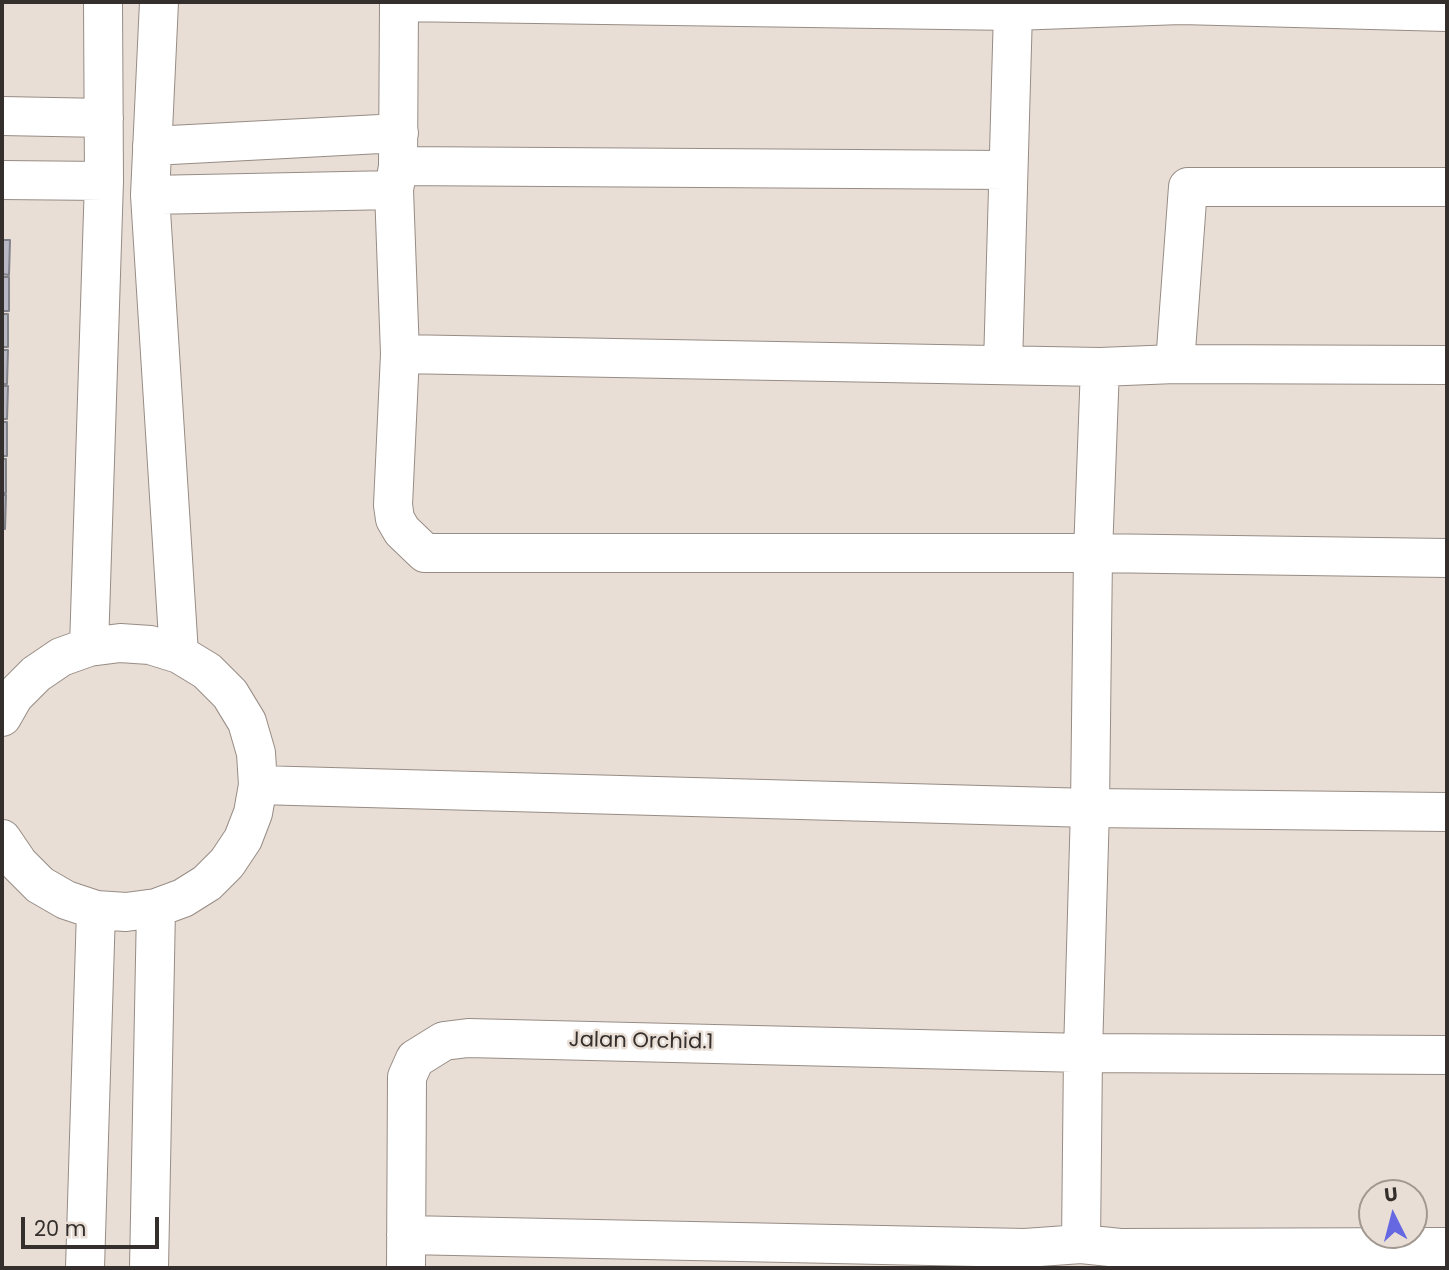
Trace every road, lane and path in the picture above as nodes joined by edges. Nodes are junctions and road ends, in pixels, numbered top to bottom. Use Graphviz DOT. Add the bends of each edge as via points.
graph roads {
  1 [pos="103,2"];
  2 [pos="159,2"];
  3 [pos="399,2"];
  4 [pos="1102,5"];
  5 [pos="1013,11"];
  6 [pos="1447,12"];
  7 [pos="2,116"];
  8 [pos="104,118"];
  9 [pos="152,146"];
  10 [pos="397,163"];
  11 [pos="1007,170"];
  12 [pos="2,180"];
  13 [pos="104,181"];
  14 [pos="1447,187"];
  15 [pos="150,195"];
  16 [pos="400,354"];
  17 [pos="1175,364"];
  18 [pos="1003,365"];
  19 [pos="1447,365"];
  20 [pos="1100,367"];
  21 [pos="1093,553"];
  22 [pos="1447,558"];
  23 [pos="89,646"];
  24 [pos="179,654"];
  25 [pos="2,716"];
  26 [pos="258,785"];
  27 [pos="1090,808"];
  28 [pos="1447,812"];
  29 [pos="2,839"];
  30 [pos="156,908"];
  31 [pos="96,910"];
  32 [pos="1083,1053"];
  33 [pos="1447,1055"];
  34 [pos="1081,1244"];
  35 [pos="1447,1247"];
  36 [pos="406,1252"];
  37 [pos="478,1253"];
  38 [pos="1025,1258"];
  39 [pos="1119,1258"];
  40 [pos="85,1268"];
  41 [pos="149,1268"];
  1 -- 8 [label="street"];
  2 -- 9 [label="street"];
  3 -- 5 [label="street"];
  3 -- 10 [label="street"];
  4 -- 5 [label="street"];
  4 -- 6 [label="street"];
  5 -- 11 [label="street"];
  7 -- 8 [label="street"];
  8 -- 13 [label="street"];
  9 -- 10 [label="street"];
  9 -- 15 [label="street"];
  10 -- 11 [label="street"];
  10 -- 15 [label="street"];
  10 -- 16 [label="street"];
  11 -- 18 [label="street"];
  12 -- 13 [label="street"];
  13 -- 23 [label="street"];
  14 -- 17 [label="street" via="1188,187"];
  15 -- 24 [label="street"];
  16 -- 18 [label="street"];
  16 -- 21 [label="street" via="393,505 402,531 425,553"];
  17 -- 19 [label="street"];
  17 -- 20 [label="street"];
  18 -- 20 [label="street"];
  20 -- 21 [label="street"];
  21 -- 22 [label="street"];
  21 -- 27 [label="street"];
  23 -- 24 [label="street" via="150,645"];
  23 -- 25 [label="street" via="36,674"];
  24 -- 26 [label="street" via="207,671 230,694 247,722 256,753"];
  26 -- 27 [label="street"];
  26 -- 30 [label="street" via="246,831 227,863 207,883"];
  27 -- 28 [label="street"];
  27 -- 32 [label="street"];
  29 -- 31 [label="street" via="40,885"];
  30 -- 31 [label="street"];
  30 -- 41 [label="street"];
  31 -- 40 [label="street"];
  32 -- 33 [label="street, Jalan Orchid.1"];
  32 -- 34 [label="street"];
  32 -- 36 [label="street, Jalan Orchid.1" via="444,1041 415,1059 407,1077"];
  34 -- 38 [label="street"];
  34 -- 39 [label="street"];
  35 -- 39 [label="street"];
  36 -- 37 [label="street"];
  37 -- 38 [label="street"];
}
